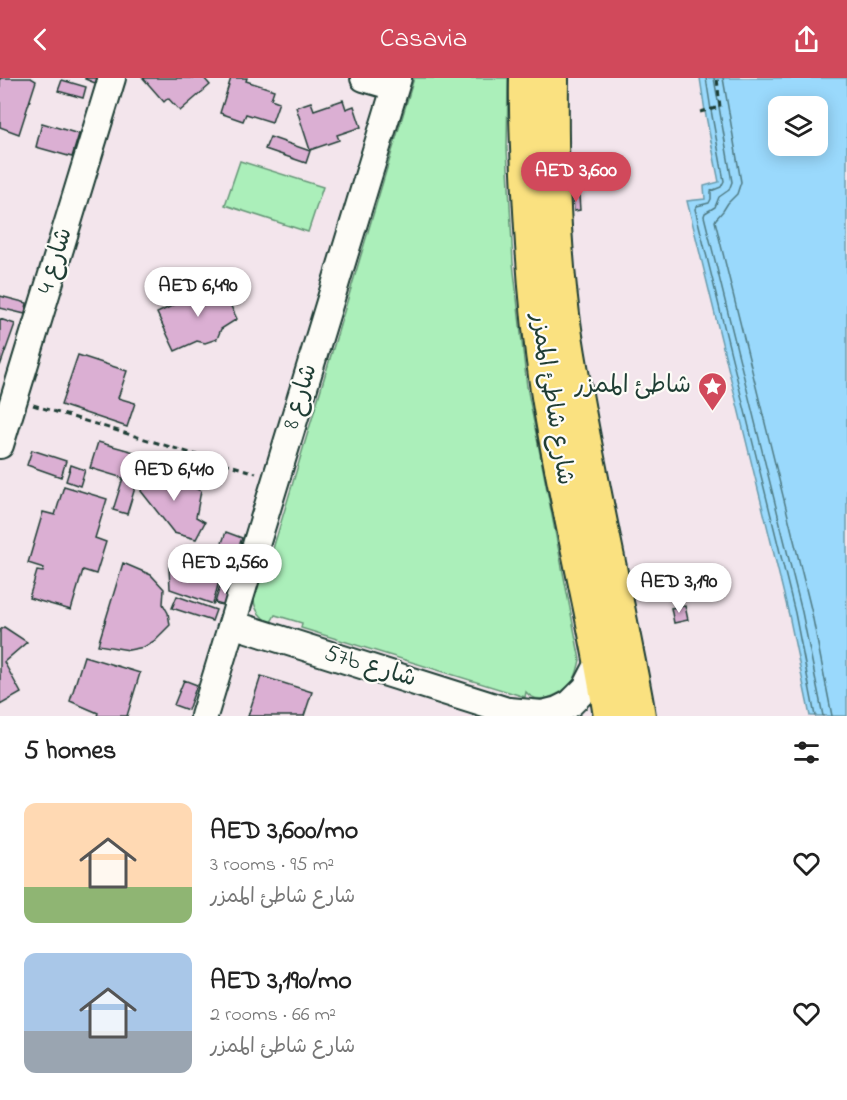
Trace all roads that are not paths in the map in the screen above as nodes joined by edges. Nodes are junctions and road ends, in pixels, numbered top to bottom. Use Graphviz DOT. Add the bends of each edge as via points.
graph roads {
  1 [pos="112,78"];
  2 [pos="364,78"];
  3 [pos="526,78"];
  4 [pos="552,78"];
  5 [pos="397,83"];
  6 [pos="0,445"];
  7 [pos="232,624"];
  8 [pos="601,659"];
  9 [pos="516,713"];
  10 [pos="204,716"];
  11 [pos="610,716"];
  12 [pos="639,716"];
  1 -- 6 [label="street, شارع 4"];
  2 -- 5 [label="street"];
  3 -- 8 [label="main road, شارع شاطئ الممزر" via="529,202 539,330 560,467"];
  4 -- 12 [label="main road, شارع شاطئ الممزر" via="554,211 566,334"];
  5 -- 7 [label="street, شارع 8"];
  7 -- 9 [label="street, 57b شارع"];
  7 -- 10 [label="street, شارع 8"];
  8 -- 9 [label="street, 57b شارع" via="586,688 570,704 542,714"];
  8 -- 11 [label="main road, شارع شاطئ الممزر"];
}
